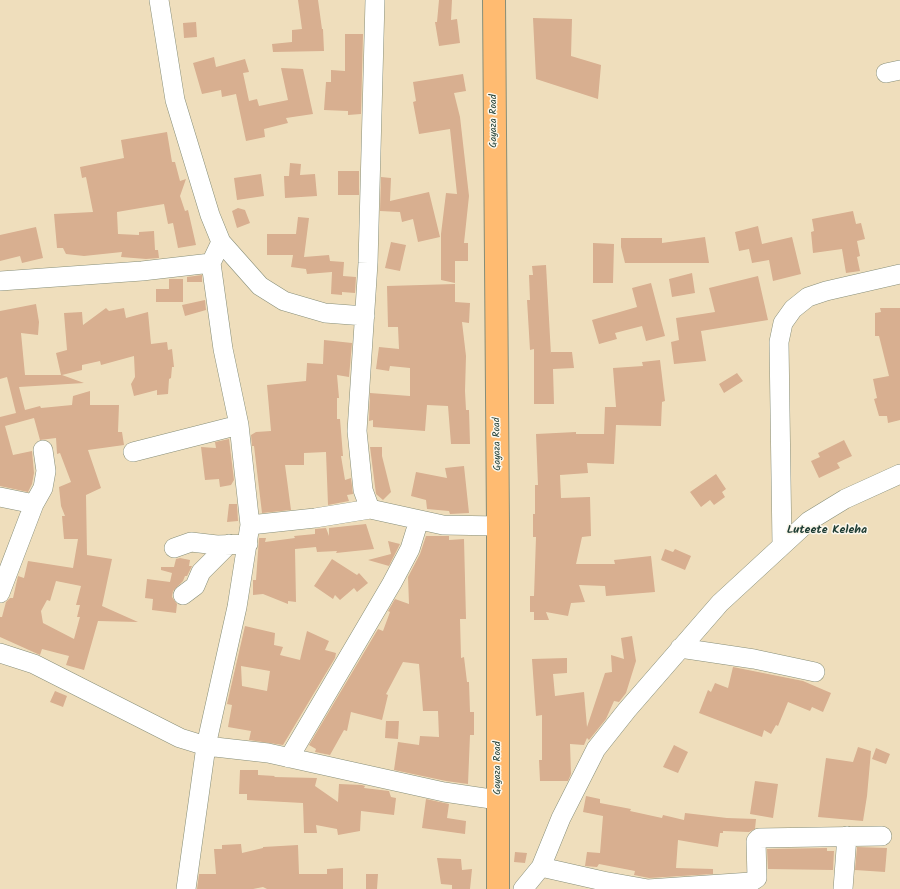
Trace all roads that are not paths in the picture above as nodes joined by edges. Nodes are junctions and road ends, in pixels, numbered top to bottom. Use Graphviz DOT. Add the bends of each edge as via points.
graph roads {
  1 [pos="159,0"];
  2 [pos="375,0"];
  3 [pos="494,0"];
  4 [pos="222,242"];
  5 [pos="211,262"];
  6 [pos="900,274"];
  7 [pos="0,281"];
  8 [pos="365,316"];
  9 [pos="239,425"];
  10 [pos="43,450"];
  11 [pos="133,452"];
  12 [pos="900,474"];
  13 [pos="0,497"];
  14 [pos="34,504"];
  15 [pos="370,509"];
  16 [pos="419,520"];
  17 [pos="250,525"];
  18 [pos="498,526"];
  19 [pos="229,544"];
  20 [pos="248,544"];
  21 [pos="782,545"];
  22 [pos="174,548"];
  23 [pos="0,593"];
  24 [pos="183,595"];
  25 [pos="680,648"];
  26 [pos="0,653"];
  27 [pos="816,672"];
  28 [pos="206,746"];
  29 [pos="289,758"];
  30 [pos="498,800"];
  31 [pos="847,836"];
  32 [pos="882,836"];
  33 [pos="541,867"];
  34 [pos="186,889"];
  35 [pos="498,889"];
  36 [pos="523,889"];
  37 [pos="843,889"];
  1 -- 4 [label="street" via="175,100 210,215"];
  2 -- 8 [label="street"];
  3 -- 18 [label="main road, Gayaza Road"];
  4 -- 5 [label="street"];
  4 -- 8 [label="street" via="260,286 284,301 325,314"];
  5 -- 7 [label="street" via="142,272"];
  5 -- 9 [label="street" via="223,349"];
  6 -- 21 [label="street" via="808,297 793,309 783,323 779,342"];
  8 -- 15 [label="street" via="357,431 364,490"];
  9 -- 11 [label="street"];
  9 -- 17 [label="street"];
  10 -- 14 [label="street" via="46,470 43,488"];
  12 -- 21 [label="street" via="845,499 808,521"];
  13 -- 14 [label="street"];
  14 -- 23 [label="street"];
  15 -- 16 [label="street"];
  15 -- 17 [label="street"];
  16 -- 18 [label="street" via="443,525"];
  16 -- 29 [label="street" via="410,549 392,583"];
  17 -- 20 [label="street"];
  18 -- 30 [label="main road, Gayaza Road"];
  19 -- 20 [label="street"];
  19 -- 22 [label="street" via="191,542"];
  19 -- 24 [label="street" via="201,572 195,586"];
  20 -- 28 [label="street" via="237,607"];
  21 -- 25 [label="street" via="720,603"];
  25 -- 27 [label="street"];
  25 -- 33 [label="street" via="596,749 561,818"];
  26 -- 28 [label="street" via="34,664 180,738"];
  28 -- 29 [label="street"];
  28 -- 34 [label="street"];
  29 -- 30 [label="street" via="444,792"];
  30 -- 35 [label="main road, Gayaza Road"];
  31 -- 32 [label="street"];
  31 -- 33 [label="street" via="759,838 756,841 757,878 751,882 648,889"];
  31 -- 37 [label="street"];
  33 -- 36 [label="street"];
}
